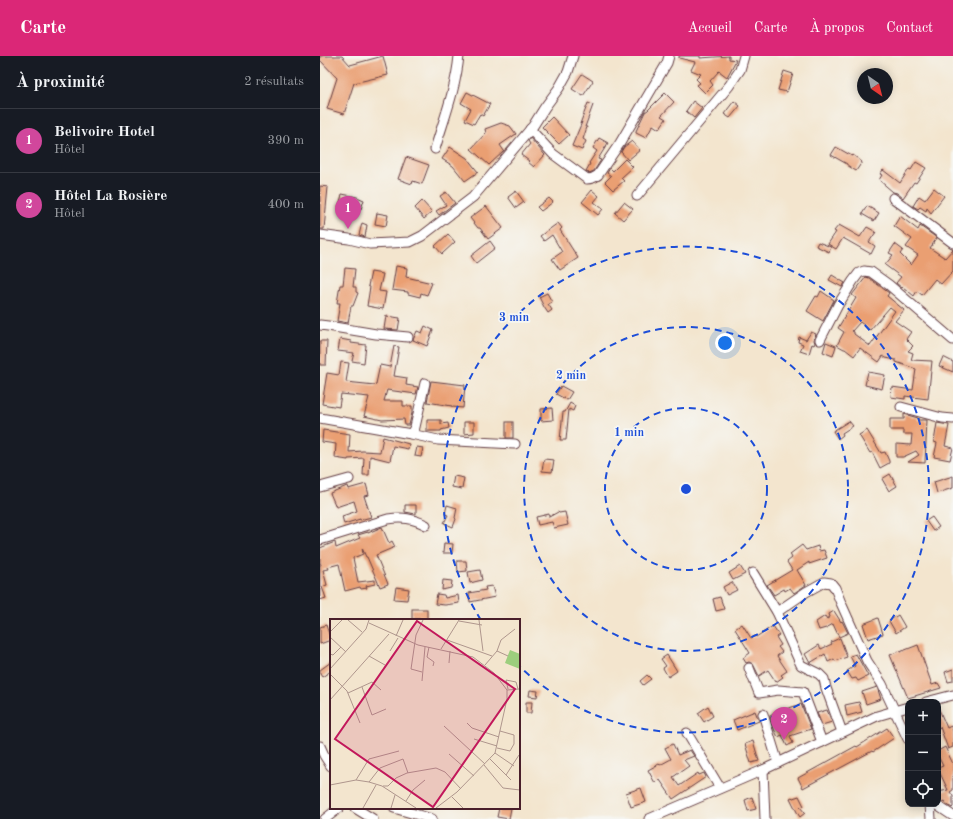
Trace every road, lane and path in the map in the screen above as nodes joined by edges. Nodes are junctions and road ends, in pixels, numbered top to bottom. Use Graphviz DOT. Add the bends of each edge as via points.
graph roads {
  1 [pos="458,56"];
  2 [pos="573,56"];
  3 [pos="669,56"];
  4 [pos="744,56"];
  5 [pos="530,129"];
  6 [pos="435,149"];
  7 [pos="637,196"];
  8 [pos="893,198"];
  9 [pos="320,235"];
  10 [pos="953,243"];
  11 [pos="320,325"];
  12 [pos="408,337"];
  13 [pos="820,340"];
  14 [pos="953,340"];
  15 [pos="425,383"];
  16 [pos="901,407"];
  17 [pos="320,418"];
  18 [pos="953,419"];
  19 [pos="411,434"];
  20 [pos="514,444"];
  21 [pos="349,479"];
  22 [pos="320,487"];
  23 [pos="426,525"];
  24 [pos="320,540"];
  25 [pos="753,573"];
  26 [pos="777,612"];
  27 [pos="749,668"];
  28 [pos="953,695"];
  29 [pos="938,699"];
  30 [pos="905,708"];
  31 [pos="895,710"];
  32 [pos="763,714"];
  33 [pos="842,732"];
  34 [pos="686,733"];
  35 [pos="906,735"];
  36 [pos="822,742"];
  37 [pos="320,746"];
  38 [pos="778,763"];
  39 [pos="330,764"];
  40 [pos="763,770"];
  41 [pos="720,788"];
  42 [pos="930,807"];
  43 [pos="940,807"];
  44 [pos="338,809"];
  45 [pos="357,809"];
  46 [pos="397,809"];
  47 [pos="953,816"];
  48 [pos="325,819"];
  49 [pos="373,819"];
  50 [pos="432,819"];
  51 [pos="649,819"];
  52 [pos="765,819"];
  53 [pos="931,819"];
  1 -- 6 [label="street" via="457,70"];
  2 -- 5 [label="street" via="559,88"];
  3 -- 5 [label="street" via="620,143 598,175 592,179 554,154"];
  4 -- 7 [label="street" via="740,70 729,86"];
  5 -- 9 [label="street" via="473,197 422,236 410,242 370,244"];
  8 -- 10 [label="street"];
  11 -- 12 [label="street"];
  13 -- 14 [label="street" via="853,281 864,271 870,272 889,285"];
  15 -- 19 [label="street" via="416,426"];
  16 -- 18 [label="street"];
  17 -- 19 [label="street"];
  19 -- 20 [label="street" via="438,440"];
  21 -- 22 [label="street"];
  23 -- 24 [label="street" via="405,518 388,519"];
  25 -- 26 [label="street"];
  26 -- 31 [label="street" via="824,582 830,583 835,588 867,661"];
  26 -- 33 [label="street" via="801,665 820,674 824,679"];
  27 -- 36 [label="street" via="759,693 778,690 803,692"];
  28 -- 29 [label="street"];
  30 -- 31 [label="street"];
  31 -- 33 [label="street"];
  31 -- 35 [label="street"];
  32 -- 38 [label="street"];
  33 -- 36 [label="street"];
  34 -- 41 [label="street"];
  36 -- 38 [label="street"];
  37 -- 39 [label="street"];
  38 -- 40 [label="street"];
  40 -- 41 [label="street"];
  40 -- 52 [label="street"];
  41 -- 51 [label="street"];
  42 -- 53 [label="street"];
  43 -- 47 [label="street"];
  44 -- 48 [label="street"];
  45 -- 49 [label="street"];
  46 -- 50 [label="street"];
}
